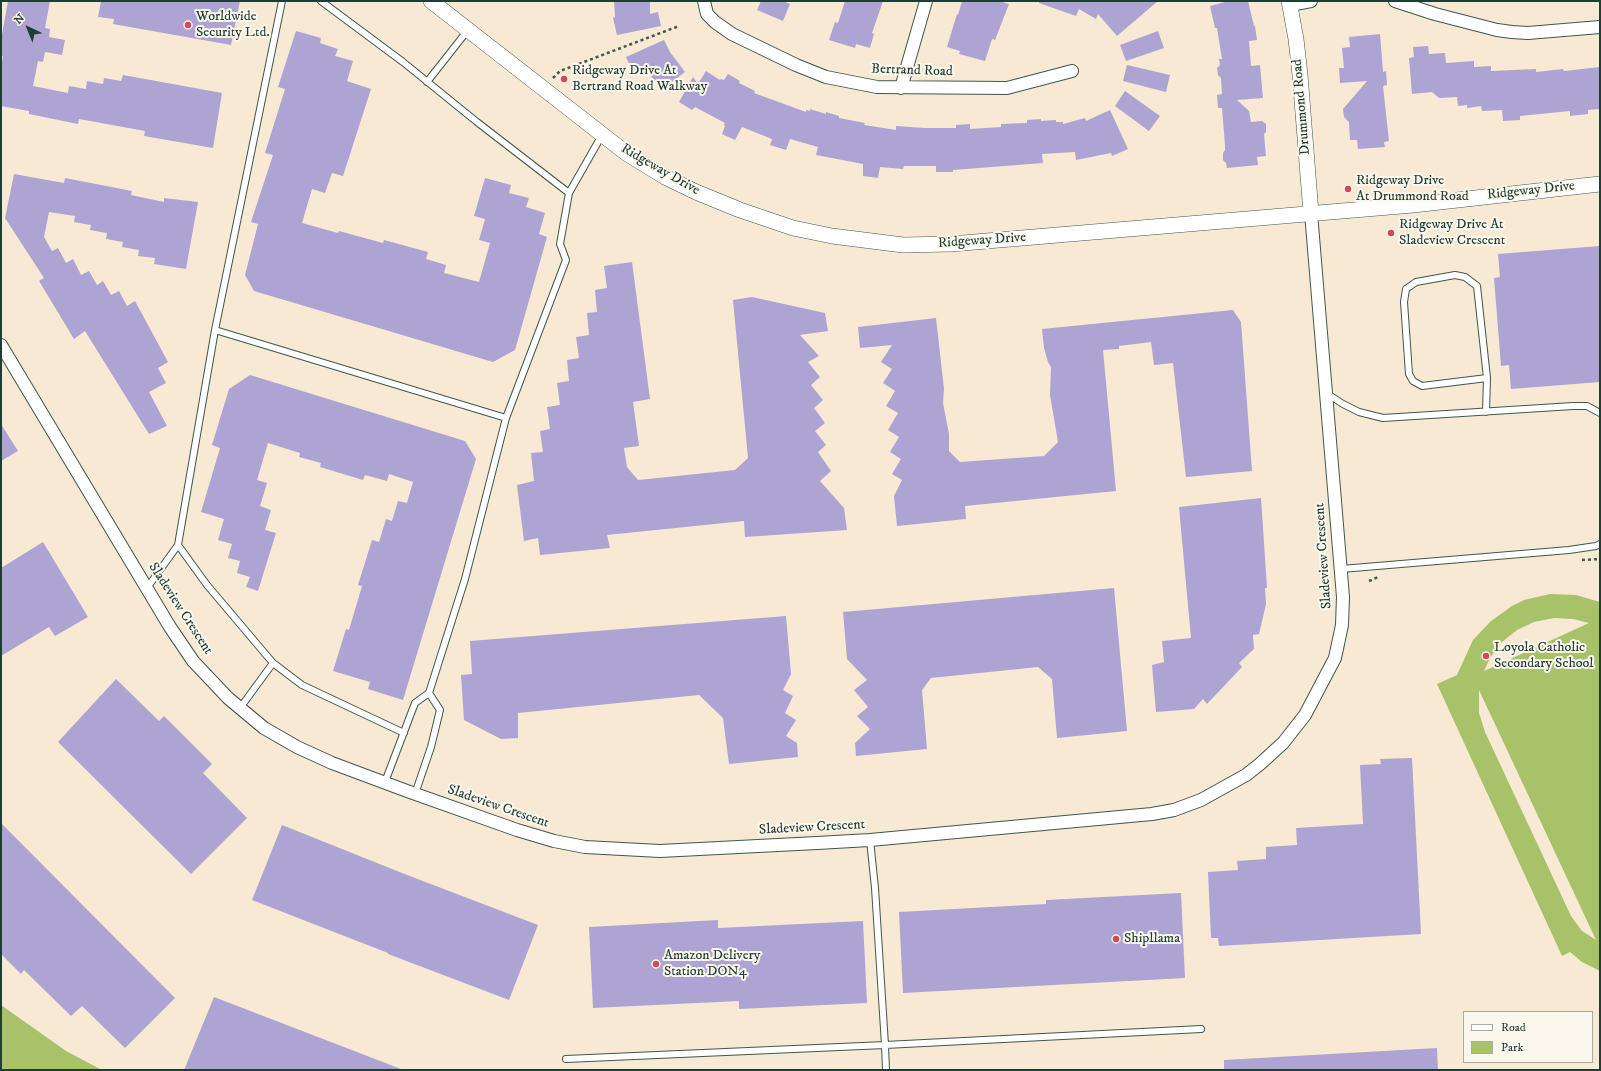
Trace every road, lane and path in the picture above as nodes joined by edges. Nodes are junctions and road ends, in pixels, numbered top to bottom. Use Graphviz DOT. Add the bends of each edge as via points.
graph roads {
  1 [pos="282,1"];
  2 [pos="320,1"];
  3 [pos="431,1"];
  4 [pos="704,1"];
  5 [pos="926,1"];
  6 [pos="1311,1"];
  7 [pos="1395,1"];
  8 [pos="1290,3"];
  9 [pos="679,26"];
  10 [pos="1600,27"];
  11 [pos="468,30"];
  12 [pos="1072,71"];
  13 [pos="427,82"];
  14 [pos="542,88"];
  15 [pos="901,88"];
  16 [pos="602,135"];
  17 [pos="1600,184"];
  18 [pos="569,193"];
  19 [pos="1311,213"];
  20 [pos="215,330"];
  21 [pos="1,345"];
  22 [pos="1487,378"];
  23 [pos="1326,393"];
  24 [pos="1486,412"];
  25 [pos="1600,414"];
  26 [pos="506,418"];
  27 [pos="1600,544"];
  28 [pos="178,545"];
  29 [pos="1341,569"];
  30 [pos="147,588"];
  31 [pos="273,663"];
  32 [pos="429,693"];
  33 [pos="240,708"];
  34 [pos="404,733"];
  35 [pos="385,782"];
  36 [pos="415,794"];
  37 [pos="870,840"];
  38 [pos="1201,1029"];
  39 [pos="885,1045"];
  40 [pos="566,1059"];
  41 [pos="886,1070"];
  1 -- 20 [label="lane"];
  2 -- 13 [label="lane"];
  3 -- 11 [label="street, Ridgeway Drive"];
  4 -- 15 [label="street, Bertrand Road" via="708,14 732,34 796,65 826,77 877,87"];
  5 -- 15 [label="street"];
  6 -- 8 [label="street"];
  7 -- 10 [label="street" via="1512,32"];
  8 -- 19 [label="street, Drummond Road" via="1300,75"];
  9 -- 14 [label="path" via="560,71"];
  11 -- 13 [label="lane"];
  11 -- 14 [label="street, Ridgeway Drive"];
  12 -- 15 [label="street, Bertrand Road" via="1007,88"];
  13 -- 18 [label="lane"];
  14 -- 16 [label="street, Ridgeway Drive"];
  16 -- 18 [label="lane"];
  16 -- 19 [label="street, Ridgeway Drive" via="665,176 740,210 793,228 866,241 951,244"];
  17 -- 19 [label="street, Ridgeway Drive"];
  18 -- 26 [label="lane" via="560,244 566,260"];
  19 -- 23 [label="street, Sladeview Crescent"];
  20 -- 26 [label="lane"];
  20 -- 28 [label="lane"];
  21 -- 30 [label="street, Sladeview Crescent"];
  22 -- 22 [label="lane" via="1476,286 1465,277 1456,275 1416,282 1406,289 1404,302 1409,374 1413,381 1422,386"];
  22 -- 24 [label="lane"];
  23 -- 24 [label="lane" via="1359,412 1383,418"];
  23 -- 29 [label="street, Sladeview Crescent"];
  24 -- 25 [label="lane" via="1587,406"];
  26 -- 32 [label="lane" via="465,579"];
  27 -- 29 [label="lane" via="1569,550"];
  28 -- 30 [label="lane"];
  28 -- 31 [label="lane" via="207,585"];
  29 -- 37 [label="street, Sladeview Crescent" via="1342,626 1335,658 1305,715 1283,743 1246,775 1201,800 1174,810 1152,814"];
  30 -- 33 [label="street, Sladeview Crescent" via="170,628 193,660"];
  31 -- 33 [label="lane"];
  31 -- 34 [label="lane" via="302,685"];
  32 -- 34 [label="lane" via="415,703"];
  32 -- 36 [label="lane" via="440,710"];
  33 -- 35 [label="street, Sladeview Crescent" via="264,728 297,747"];
  34 -- 35 [label="lane"];
  35 -- 36 [label="street, Sladeview Crescent"];
  36 -- 37 [label="street, Sladeview Crescent" via="516,830 585,847 660,851"];
  37 -- 39 [label="lane" via="876,888"];
  38 -- 39 [label="lane"];
  39 -- 40 [label="lane"];
  39 -- 41 [label="lane"];
}
